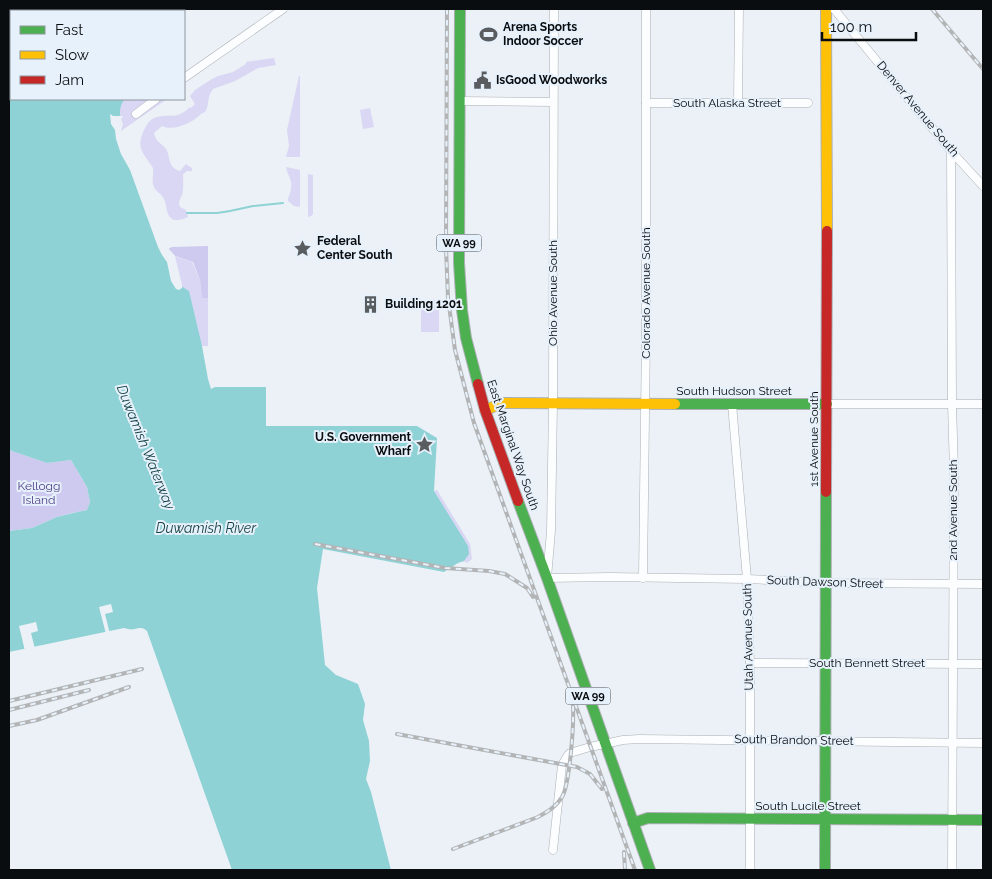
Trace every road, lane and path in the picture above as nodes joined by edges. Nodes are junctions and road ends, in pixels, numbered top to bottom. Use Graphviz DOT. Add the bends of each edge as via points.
graph roads {
  1 [pos="283,9"];
  2 [pos="460,9"];
  3 [pos="554,9"];
  4 [pos="646,9"];
  5 [pos="738,9"];
  6 [pos="826,9"];
  7 [pos="834,9"];
  8 [pos="185,77"];
  9 [pos="155,100"];
  10 [pos="459,101"];
  11 [pos="553,102"];
  12 [pos="738,103"];
  13 [pos="808,103"];
  14 [pos="646,104"];
  15 [pos="136,114"];
  16 [pos="951,151"];
  17 [pos="983,186"];
  18 [pos="553,403"];
  19 [pos="645,404"];
  20 [pos="732,404"];
  21 [pos="827,404"];
  22 [pos="952,404"];
  23 [pos="983,404"];
  24 [pos="485,410"];
  25 [pos="547,578"];
  26 [pos="643,578"];
  27 [pos="747,579"];
  28 [pos="826,583"];
  29 [pos="953,584"];
  30 [pos="983,584"];
  31 [pos="750,663"];
  32 [pos="825,663"];
  33 [pos="953,664"];
  34 [pos="983,664"];
  35 [pos="750,740"];
  36 [pos="825,741"];
  37 [pos="953,742"];
  38 [pos="605,743"];
  39 [pos="983,743"];
  40 [pos="750,818"];
  41 [pos="825,819"];
  42 [pos="953,819"];
  43 [pos="983,820"];
  44 [pos="633,823"];
  45 [pos="553,850"];
  46 [pos="650,870"];
  47 [pos="750,870"];
  48 [pos="825,870"];
  49 [pos="952,870"];
  1 -- 8 [label="street"];
  2 -- 10 [label="main road, East Marginal Way South / WA 99"];
  3 -- 11 [label="street, Ohio Avenue South"];
  4 -- 14 [label="street, Colorado Avenue South"];
  5 -- 12 [label="street"];
  6 -- 21 [label="main road, 1st Avenue South"];
  7 -- 16 [label="street, Denver Avenue South"];
  9 -- 15 [label="street"];
  10 -- 11 [label="street"];
  10 -- 24 [label="main road, East Marginal Way South / WA 99" via="462,310"];
  11 -- 18 [label="street, Ohio Avenue South"];
  12 -- 13 [label="street, South Alaska Street"];
  12 -- 14 [label="street, South Alaska Street"];
  14 -- 19 [label="street, Colorado Avenue South"];
  16 -- 17 [label="street, Denver Avenue South"];
  16 -- 22 [label="street, 2nd Avenue South"];
  18 -- 19 [label="main road, South Hudson Street"];
  18 -- 24 [label="main road, South Hudson Street" via="503,403"];
  18 -- 25 [label="street, Ohio Avenue South"];
  19 -- 20 [label="main road, South Hudson Street"];
  19 -- 26 [label="street, Colorado Avenue South"];
  20 -- 21 [label="main road, South Hudson Street"];
  20 -- 27 [label="street, Utah Avenue South"];
  21 -- 22 [label="street, South Hudson Street"];
  21 -- 28 [label="main road, 1st Avenue South"];
  22 -- 23 [label="street, South Hudson Street"];
  22 -- 29 [label="street, 2nd Avenue South"];
  24 -- 25 [label="main road, East Marginal Way South / WA 99"];
  25 -- 26 [label="street, South Dawson Street"];
  25 -- 38 [label="main road, East Marginal Way South / WA 99"];
  26 -- 27 [label="street, South Dawson Street"];
  27 -- 28 [label="street, South Dawson Street"];
  27 -- 31 [label="street, Utah Avenue South"];
  28 -- 29 [label="street, South Dawson Street"];
  28 -- 32 [label="main road, 1st Avenue South"];
  29 -- 30 [label="street, South Dawson Street"];
  29 -- 33 [label="street, 2nd Avenue South"];
  31 -- 32 [label="street, South Bennett Street"];
  31 -- 35 [label="street, Utah Avenue South"];
  32 -- 33 [label="street, South Bennett Street"];
  32 -- 36 [label="main road, 1st Avenue South"];
  33 -- 34 [label="street, South Bennett Street"];
  33 -- 37 [label="street, 2nd Avenue South"];
  35 -- 36 [label="street, South Brandon Street"];
  35 -- 38 [label="street, South Brandon Street" via="623,740"];
  35 -- 40 [label="street, Utah Avenue South"];
  36 -- 37 [label="street, South Brandon Street"];
  36 -- 41 [label="main road, 1st Avenue South"];
  37 -- 39 [label="street, South Brandon Street"];
  37 -- 42 [label="street, 2nd Avenue South"];
  38 -- 44 [label="main road, East Marginal Way South / WA 99"];
  38 -- 45 [label="street" via="570,753 564,761"];
  40 -- 41 [label="main road, South Lucile Street"];
  40 -- 44 [label="main road, South Lucile Street" via="648,818"];
  40 -- 47 [label="street, Utah Avenue South"];
  41 -- 42 [label="main road, South Lucile Street"];
  41 -- 48 [label="main road, 1st Avenue South"];
  42 -- 43 [label="main road, South Lucile Street"];
  42 -- 49 [label="street, 2nd Avenue South"];
  44 -- 46 [label="main road, East Marginal Way South / WA 99"];
}
